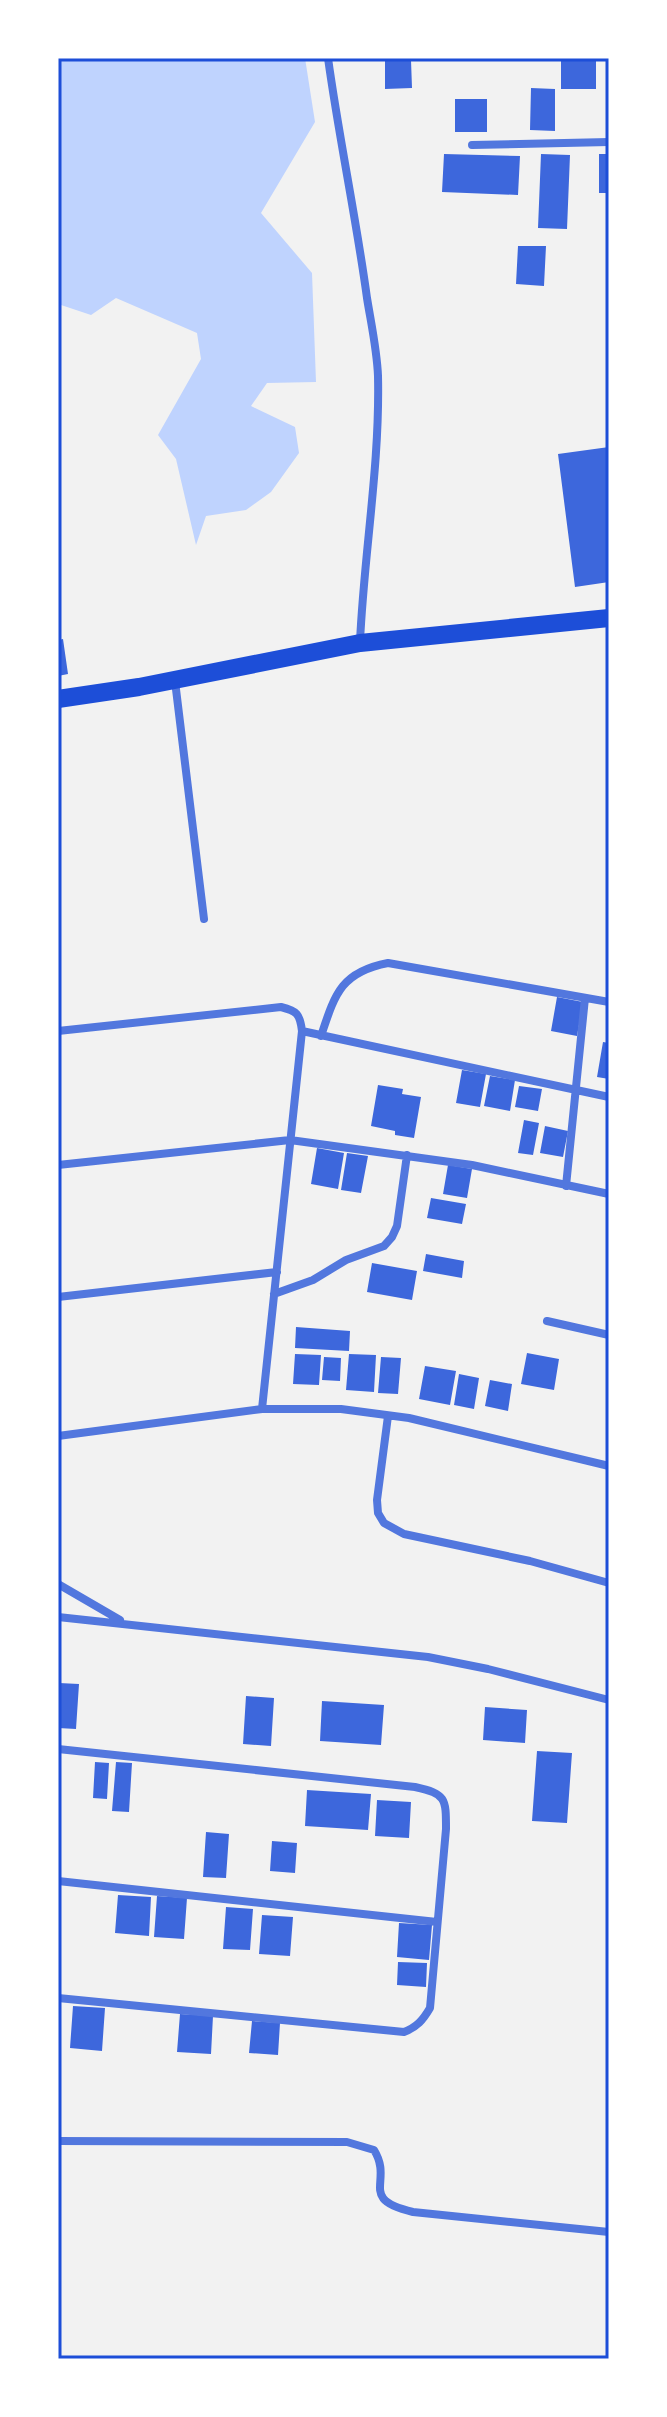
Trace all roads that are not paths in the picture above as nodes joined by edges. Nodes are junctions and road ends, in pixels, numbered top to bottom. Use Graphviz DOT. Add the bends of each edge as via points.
graph roads {
  1 [pos="328,58"];
  2 [pos="609,142"];
  3 [pos="472,145"];
  4 [pos="609,618"];
  5 [pos="360,643"];
  6 [pos="175,680"];
  7 [pos="58,699"];
  8 [pos="204,919"];
  9 [pos="585,998"];
  10 [pos="609,1002"];
  11 [pos="58,1031"];
  12 [pos="302,1031"];
  13 [pos="321,1036"];
  14 [pos="575,1091"];
  15 [pos="609,1097"];
  16 [pos="290,1140"];
  17 [pos="407,1155"];
  18 [pos="58,1165"];
  19 [pos="566,1186"];
  20 [pos="609,1194"];
  21 [pos="277,1272"];
  22 [pos="274,1294"];
  23 [pos="58,1297"];
  24 [pos="547,1321"];
  25 [pos="609,1335"];
  26 [pos="262,1409"];
  27 [pos="388,1416"];
  28 [pos="58,1436"];
  29 [pos="609,1466"];
  30 [pos="609,1583"];
  31 [pos="58,1584"];
  32 [pos="58,1617"];
  33 [pos="126,1624"];
  34 [pos="609,1700"];
  35 [pos="58,1749"];
  36 [pos="58,1881"];
  37 [pos="437,1922"];
  38 [pos="58,1998"];
  39 [pos="58,2141"];
  40 [pos="609,2232"];
  1 -- 5 [label="street" via="378,372 378,443"];
  2 -- 3 [label="street"];
  4 -- 5 [label="main road"];
  5 -- 6 [label="main road"];
  6 -- 7 [label="main road"];
  6 -- 8 [label="street"];
  9 -- 10 [label="street"];
  9 -- 13 [label="street" via="388,963 366,967 337,992"];
  9 -- 14 [label="street"];
  11 -- 12 [label="street" via="281,1007 295,1010"];
  12 -- 13 [label="street"];
  12 -- 16 [label="street"];
  13 -- 14 [label="street"];
  14 -- 15 [label="street"];
  14 -- 19 [label="street"];
  16 -- 17 [label="street"];
  16 -- 18 [label="street"];
  16 -- 21 [label="street"];
  17 -- 19 [label="street"];
  17 -- 22 [label="street" via="397,1226 384,1246"];
  19 -- 20 [label="street"];
  21 -- 22 [label="street"];
  21 -- 23 [label="street"];
  22 -- 26 [label="street"];
  24 -- 25 [label="street"];
  26 -- 27 [label="street" via="341,1409"];
  26 -- 28 [label="street"];
  27 -- 29 [label="street"];
  27 -- 30 [label="street" via="377,1500 384,1523 404,1534"];
  31 -- 33 [label="street"];
  32 -- 33 [label="street"];
  33 -- 34 [label="street" via="428,1657"];
  35 -- 37 [label="street" via="434,1791 446,1805"];
  36 -- 37 [label="street"];
  37 -- 38 [label="street" via="430,2008 416,2027 404,2032"];
  39 -- 40 [label="street" via="347,2142 374,2150 380,2160 379,2193 395,2208"];
}
